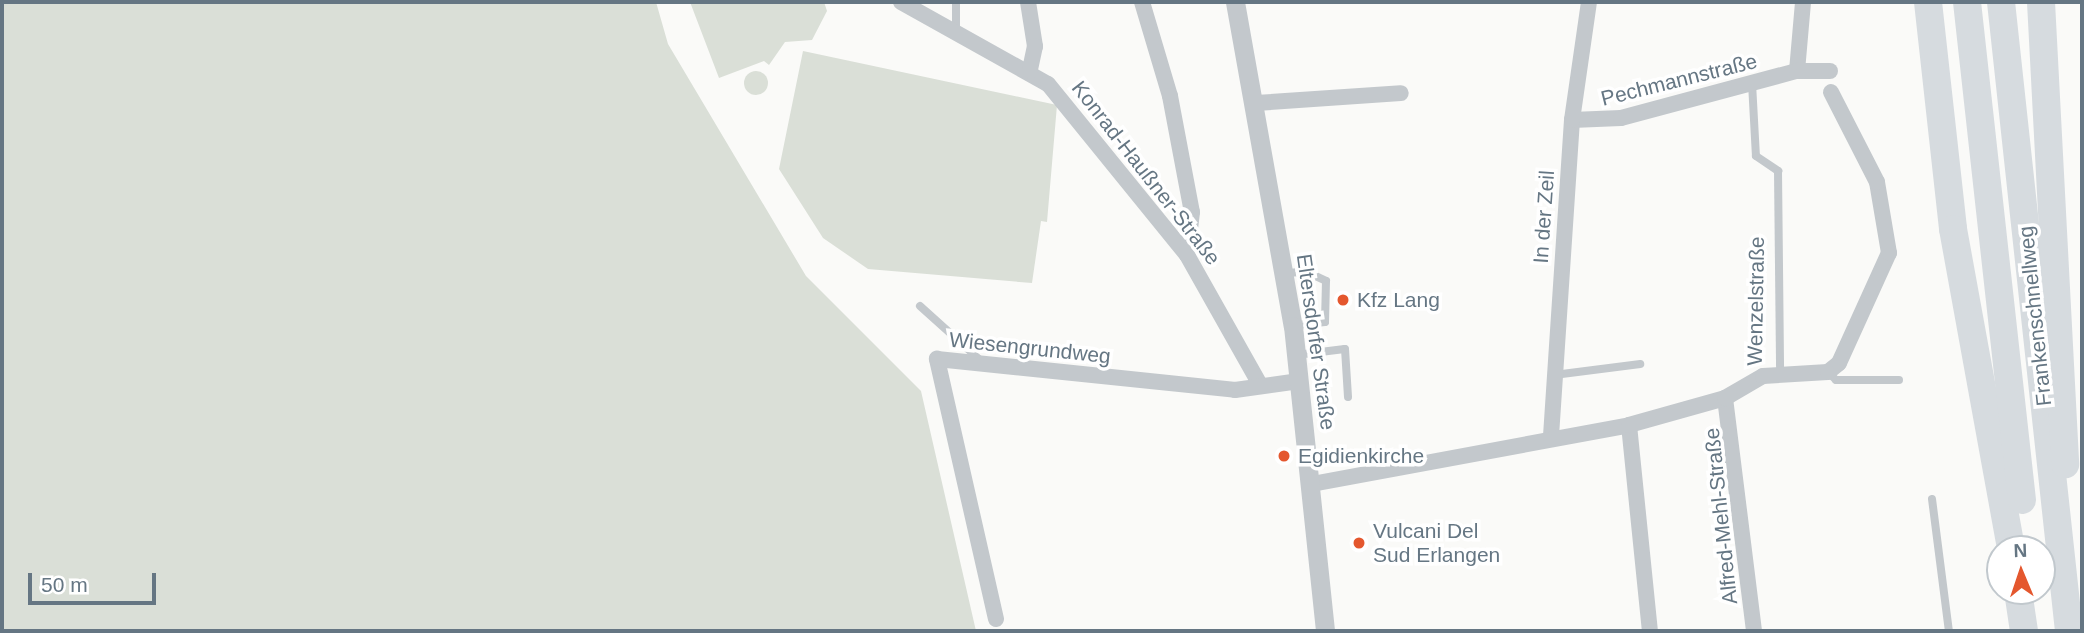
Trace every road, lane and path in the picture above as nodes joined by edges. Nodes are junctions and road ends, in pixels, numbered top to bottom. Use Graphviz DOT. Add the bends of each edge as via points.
graph roads {
  1 [pos="901,2"];
  2 [pos="956,2"];
  3 [pos="1028,2"];
  4 [pos="1142,2"];
  5 [pos="1235,2"];
  6 [pos="1589,2"];
  7 [pos="1803,2"];
  8 [pos="1928,2"];
  9 [pos="1967,2"];
  10 [pos="2001,2"];
  11 [pos="2036,2"];
  12 [pos="2041,2"];
  13 [pos="956,31"];
  14 [pos="2043,55"];
  15 [pos="1030,70"];
  16 [pos="1797,71"];
  17 [pos="1830,71"];
  18 [pos="1752,83"];
  19 [pos="1831,92"];
  20 [pos="1401,93"];
  21 [pos="1256,103"];
  22 [pos="1572,120"];
  23 [pos="1187,255"];
  24 [pos="1285,273"];
  25 [pos="920,306"];
  26 [pos="1293,326"];
  27 [pos="1296,355"];
  28 [pos="984,363"];
  29 [pos="1640,364"];
  30 [pos="1828,372"];
  31 [pos="1780,374"];
  32 [pos="1554,375"];
  33 [pos="1899,380"];
  34 [pos="1299,381"];
  35 [pos="1259,383"];
  36 [pos="1348,397"];
  37 [pos="1725,398"];
  38 [pos="1629,425"];
  39 [pos="1551,436"];
  40 [pos="1312,484"];
  41 [pos="1932,499"];
  42 [pos="2008,535"];
  43 [pos="2025,535"];
  44 [pos="2062,561"];
  45 [pos="2020,605"];
  46 [pos="2033,605"];
  47 [pos="996,619"];
  48 [pos="1325,631"];
  49 [pos="1650,631"];
  50 [pos="1754,631"];
  51 [pos="1949,631"];
  52 [pos="2024,631"];
  53 [pos="2036,631"];
  54 [pos="2069,631"];
  1 -- 13 [label="street, Konrad-Haußner-Straße"];
  2 -- 13 [label="lane"];
  3 -- 15 [label="street" via="1035,46"];
  4 -- 23 [label="street" via="1170,96 1189,199"];
  5 -- 21 [label="street, Eltersdorfer Straße"];
  6 -- 22 [label="street, In der Zeil"];
  7 -- 16 [label="street"];
  8 -- 42 [label="highway" via="1953,229"];
  9 -- 43 [label="highway, Frankenschnellweg"];
  10 -- 44 [label="highway, Frankenschnellweg"];
  11 -- 14 [label="highway"];
  12 -- 14 [label="highway"];
  13 -- 15 [label="street, Konrad-Haußner-Straße"];
  14 -- 44 [label="highway" via="2067,412"];
  15 -- 23 [label="street, Konrad-Haußner-Straße"];
  16 -- 17 [label="street, Pechmannstraße"];
  16 -- 18 [label="street, Pechmannstraße"];
  18 -- 22 [label="street, Pechmannstraße" via="1621,118"];
  18 -- 31 [label="lane, Wenzelstraße" via="1756,156 1778,171"];
  19 -- 30 [label="street" via="1877,182 1889,253 1845,352"];
  20 -- 21 [label="street"];
  21 -- 24 [label="street, Eltersdorfer Straße"];
  22 -- 32 [label="street, In der Zeil"];
  23 -- 35 [label="street, Konrad-Haußner-Straße"];
  24 -- 26 [label="street, Eltersdorfer Straße"];
  24 -- 26 [label="lane" via="1307,272 1326,281 1325,322"];
  25 -- 28 [label="lane"];
  26 -- 27 [label="street, Eltersdorfer Straße"];
  27 -- 34 [label="street, Eltersdorfer Straße"];
  27 -- 36 [label="lane" via="1345,349"];
  28 -- 35 [label="street, Wiesengrundweg" via="1236,390"];
  28 -- 47 [label="street, Wiesengrundweg" via="937,359"];
  29 -- 32 [label="lane"];
  30 -- 31 [label="street"];
  30 -- 33 [label="lane" via="1836,380"];
  31 -- 37 [label="street, Wenzelstraße"];
  32 -- 39 [label="street, In der Zeil"];
  34 -- 35 [label="street, Wiesengrundweg"];
  34 -- 40 [label="street, Eltersdorfer Straße"];
  37 -- 38 [label="street, Wenzelstraße"];
  37 -- 50 [label="street, Alfred-Mehl-Straße" via="1732,419"];
  38 -- 39 [label="street, Wenzelstraße"];
  38 -- 49 [label="street"];
  39 -- 40 [label="street, Wenzelstraße"];
  40 -- 48 [label="street, Eltersdorfer Straße"];
  41 -- 51 [label="lane"];
  44 -- 54 [label="highway, Frankenschnellweg"];
  45 -- 52 [label="highway"];
  46 -- 53 [label="highway"];
}
